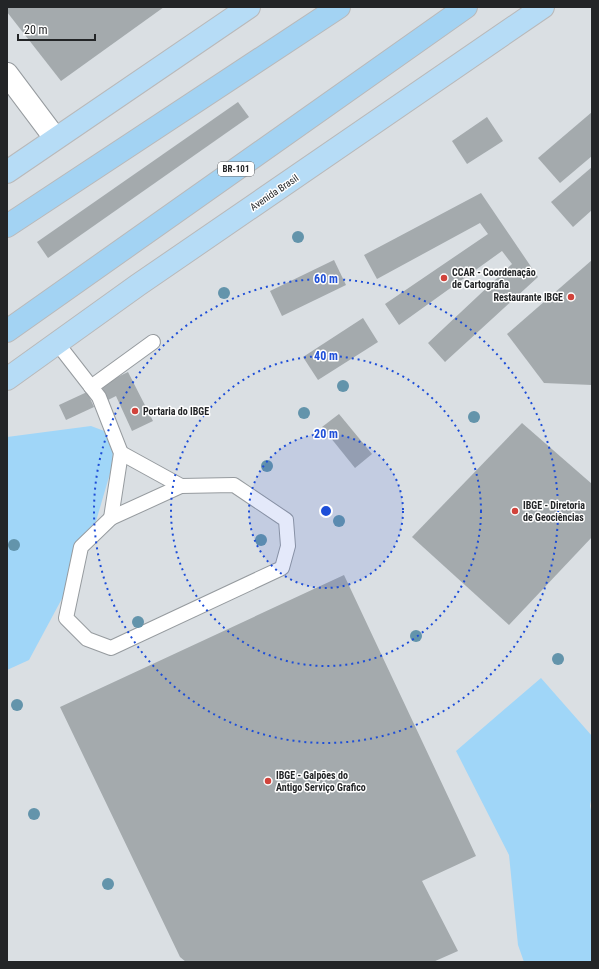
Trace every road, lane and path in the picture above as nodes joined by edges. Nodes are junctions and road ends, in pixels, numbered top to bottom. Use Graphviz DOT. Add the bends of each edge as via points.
graph roads {
  1 [pos="249,7"];
  2 [pos="339,7"];
  3 [pos="466,7"];
  4 [pos="543,7"];
  5 [pos="7,74"];
  6 [pos="55,138"];
  7 [pos="7,172"];
  8 [pos="7,226"];
  9 [pos="7,331"];
  10 [pos="153,342"];
  11 [pos="57,343"];
  12 [pos="7,379"];
  13 [pos="91,387"];
  14 [pos="121,453"];
  15 [pos="181,486"];
  16 [pos="110,518"];
  1 -- 6 [label="highway"];
  2 -- 8 [label="highway"];
  3 -- 9 [label="highway, BR-101"];
  4 -- 11 [label="highway, Avenida Brasil"];
  5 -- 6 [label="street"];
  6 -- 7 [label="highway"];
  10 -- 13 [label="lane"];
  11 -- 12 [label="highway, Avenida Brasil"];
  11 -- 13 [label="lane"];
  13 -- 14 [label="lane" via="99,397"];
  14 -- 15 [label="lane"];
  14 -- 16 [label="lane"];
  15 -- 16 [label="lane"];
  15 -- 16 [label="lane" via="234,485 286,520 288,546 282,568 111,648 87,638 66,618 81,547"];
}
